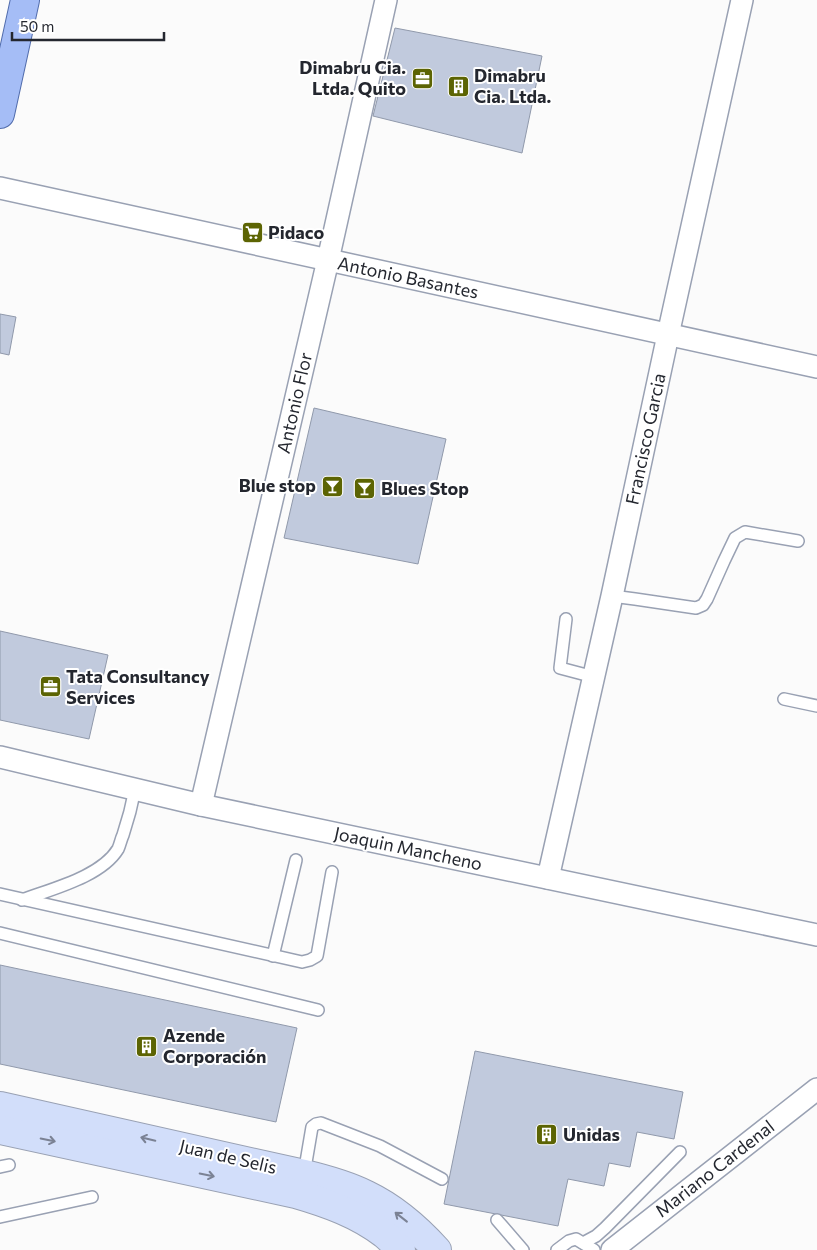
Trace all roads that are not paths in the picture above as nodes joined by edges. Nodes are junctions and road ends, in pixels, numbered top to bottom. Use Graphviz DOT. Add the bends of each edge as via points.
graph roads {
  1 [pos="25,0"];
  2 [pos="386,0"];
  3 [pos="742,0"];
  4 [pos="0,114"];
  5 [pos="0,188"];
  6 [pos="328,260"];
  7 [pos="668,335"];
  8 [pos="817,367"];
  9 [pos="798,541"];
  10 [pos="612,596"];
  11 [pos="566,619"];
  12 [pos="594,677"];
  13 [pos="784,700"];
  14 [pos="817,706"];
  15 [pos="0,757"];
  16 [pos="136,789"];
  17 [pos="200,805"];
  18 [pos="296,860"];
  19 [pos="332,872"];
  20 [pos="548,878"];
  21 [pos="0,894"];
  22 [pos="22,900"];
  23 [pos="0,933"];
  24 [pos="817,935"];
  25 [pos="274,956"];
  26 [pos="318,1010"];
  27 [pos="817,1089"];
  28 [pos="0,1106"];
  29 [pos="0,1130"];
  30 [pos="680,1152"];
  31 [pos="304,1174"];
  32 [pos="442,1179"];
  33 [pos="92,1197"];
  34 [pos="0,1217"];
  35 [pos="497,1220"];
  36 [pos="583,1243"];
  37 [pos="401,1250"];
  38 [pos="437,1250"];
  39 [pos="523,1250"];
  40 [pos="556,1250"];
  41 [pos="594,1250"];
  42 [pos="612,1250"];
  1 -- 4 [label="main road"];
  2 -- 6 [label="street, Antonio Flor"];
  3 -- 7 [label="street, Francisco Garcia"];
  5 -- 6 [label="street, Antonio Basantes"];
  6 -- 7 [label="street, Antonio Basantes"];
  6 -- 17 [label="street, Antonio Flor"];
  7 -- 8 [label="street, Antonio Basantes"];
  7 -- 10 [label="street, Francisco Garcia"];
  9 -- 10 [label="lane" via="745,532 736,538 707,599 696,608"];
  10 -- 12 [label="street, Francisco Garcia"];
  11 -- 12 [label="lane" via="560,668"];
  12 -- 20 [label="street, Francisco Garcia"];
  13 -- 14 [label="lane"];
  15 -- 16 [label="street, Joaquin Mancheno"];
  16 -- 17 [label="street, Joaquin Mancheno"];
  16 -- 22 [label="lane" via="118,849 107,862 84,877"];
  17 -- 20 [label="street, Joaquin Mancheno"];
  18 -- 25 [label="lane"];
  19 -- 25 [label="lane" via="316,956 302,962"];
  20 -- 24 [label="street, Joaquin Mancheno"];
  21 -- 22 [label="lane"];
  22 -- 25 [label="lane"];
  23 -- 26 [label="lane"];
  27 -- 42 [label="street, Mariano Cardenal"];
  31 -- 28 [label="main road, Juan de Selis, one-way"];
  29 -- 37 [label="main road, Juan de Selis, one-way" via="324,1202 358,1217"];
  30 -- 36 [label="lane" via="605,1228"];
  31 -- 32 [label="lane" via="312,1127 321,1123 380,1146"];
  38 -- 31 [label="main road, Juan de Selis, one-way" via="399,1214 367,1194"];
  33 -- 34 [label="lane"];
  35 -- 39 [label="lane"];
  36 -- 40 [label="lane" via="573,1239"];
  36 -- 41 [label="lane"];
}
